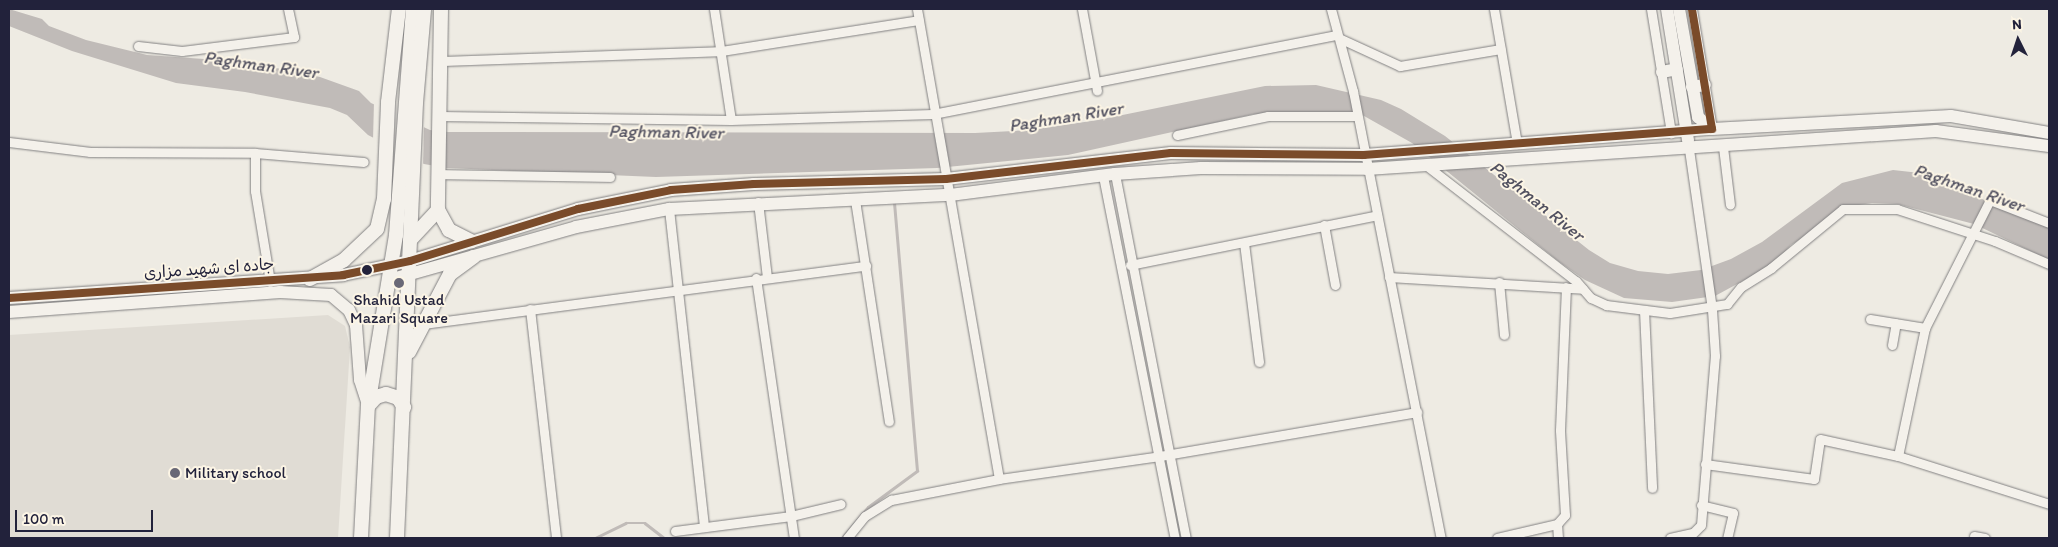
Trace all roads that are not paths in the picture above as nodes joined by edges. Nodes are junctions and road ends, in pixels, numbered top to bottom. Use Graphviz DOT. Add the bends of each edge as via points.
graph roads {
  1 [pos="288,9"];
  2 [pos="399,9"];
  3 [pos="412,9"];
  4 [pos="424,9"];
  5 [pos="441,9"];
  6 [pos="714,9"];
  7 [pos="917,9"];
  8 [pos="1082,9"];
  9 [pos="1331,9"];
  10 [pos="1494,9"];
  11 [pos="1651,9"];
  12 [pos="1667,9"];
  13 [pos="1680,9"];
  14 [pos="1692,9"];
  15 [pos="919,20"];
  16 [pos="1338,37"];
  17 [pos="138,46"];
  18 [pos="1501,49"];
  19 [pos="721,51"];
  20 [pos="440,61"];
  21 [pos="1677,69"];
  22 [pos="1662,72"];
  23 [pos="1095,80"];
  24 [pos="1705,85"];
  25 [pos="1692,87"];
  26 [pos="1097,91"];
  27 [pos="410,103"];
  28 [pos="933,114"];
  29 [pos="1356,115"];
  30 [pos="731,120"];
  31 [pos="439,121"];
  32 [pos="1712,129"];
  33 [pos="1687,132"];
  34 [pos="1671,133"];
  35 [pos="2049,133"];
  36 [pos="1177,135"];
  37 [pos="9,142"];
  38 [pos="1517,144"];
  39 [pos="2049,146"];
  40 [pos="1723,147"];
  41 [pos="1689,150"];
  42 [pos="255,153"];
  43 [pos="1364,155"];
  44 [pos="364,162"];
  45 [pos="1427,166"];
  46 [pos="407,168"];
  47 [pos="1367,169"];
  48 [pos="438,172"];
  49 [pos="1109,175"];
  50 [pos="610,177"];
  51 [pos="946,178"];
  52 [pos="950,195"];
  53 [pos="855,200"];
  54 [pos="758,202"];
  55 [pos="1730,205"];
  56 [pos="669,209"];
  57 [pos="438,210"];
  58 [pos="1377,214"];
  59 [pos="2049,223"];
  60 [pos="1324,226"];
  61 [pos="1975,230"];
  62 [pos="411,239"];
  63 [pos="471,241"];
  64 [pos="1244,243"];
  65 [pos="473,257"];
  66 [pos="410,261"];
  67 [pos="1134,264"];
  68 [pos="2049,264"];
  69 [pos="391,266"];
  70 [pos="866,266"];
  71 [pos="1122,267"];
  72 [pos="410,275"];
  73 [pos="767,277"];
  74 [pos="1389,277"];
  75 [pos="756,278"];
  76 [pos="310,279"];
  77 [pos="389,280"];
  78 [pos="270,282"];
  79 [pos="1499,282"];
  80 [pos="1336,284"];
  81 [pos="1566,287"];
  82 [pos="1583,288"];
  83 [pos="680,289"];
  84 [pos="9,298"];
  85 [pos="530,309"];
  86 [pos="1712,309"];
  87 [pos="1644,310"];
  88 [pos="9,312"];
  89 [pos="1870,319"];
  90 [pos="1896,323"];
  91 [pos="423,324"];
  92 [pos="1925,328"];
  93 [pos="1504,335"];
  94 [pos="1892,345"];
  95 [pos="407,357"];
  96 [pos="1259,362"];
  97 [pos="368,406"];
  98 [pos="404,407"];
  99 [pos="1417,412"];
  100 [pos="889,421"];
  101 [pos="1171,454"];
  102 [pos="1160,456"];
  103 [pos="1898,456"];
  104 [pos="1705,464"];
  105 [pos="999,479"];
  106 [pos="1652,488"];
  107 [pos="841,504"];
  108 [pos="2049,504"];
  109 [pos="1702,505"];
  110 [pos="790,516"];
  111 [pos="1557,524"];
  112 [pos="704,528"];
  113 [pos="675,531"];
  114 [pos="1690,536"];
  115 [pos="1974,536"];
  116 [pos="360,538"];
  117 [pos="397,538"];
  118 [pos="556,538"];
  119 [pos="794,538"];
  120 [pos="847,538"];
  121 [pos="1175,538"];
  122 [pos="1186,538"];
  123 [pos="1441,538"];
  124 [pos="1497,538"];
  125 [pos="1558,538"];
  126 [pos="1670,538"];
  127 [pos="1727,538"];
  128 [pos="1984,538"];
  1 -- 17 [label="street" via="294,37 182,51"];
  2 -- 76 [label="main road" via="388,102 384,199 377,229 344,260"];
  3 -- 27 [label="main road"];
  4 -- 27 [label="main road"];
  5 -- 20 [label="main road"];
  6 -- 19 [label="street"];
  7 -- 15 [label="street"];
  8 -- 23 [label="street"];
  9 -- 16 [label="street"];
  10 -- 18 [label="street"];
  11 -- 22 [label="street"];
  12 -- 21 [label="main road"];
  13 -- 25 [label="main road"];
  14 -- 24 [label="street"];
  15 -- 19 [label="street"];
  15 -- 28 [label="street"];
  16 -- 18 [label="street" via="1400,66"];
  16 -- 23 [label="street"];
  16 -- 29 [label="street"];
  18 -- 38 [label="street"];
  19 -- 20 [label="street"];
  19 -- 30 [label="street"];
  20 -- 31 [label="main road"];
  21 -- 22 [label="main road"];
  21 -- 33 [label="main road"];
  22 -- 34 [label="street"];
  23 -- 26 [label="street"];
  23 -- 28 [label="street"];
  24 -- 25 [label="main road"];
  24 -- 32 [label="street"];
  25 -- 32 [label="main road" via="1698,117"];
  27 -- 46 [label="main road"];
  28 -- 30 [label="street"];
  28 -- 51 [label="street"];
  29 -- 36 [label="street" via="1268,116"];
  29 -- 43 [label="street"];
  30 -- 31 [label="street"];
  31 -- 48 [label="main road"];
  32 -- 33 [label="main road, جاده ای شهید مزاری"];
  32 -- 35 [label="main road, جاده ای شهید مزاری" via="1942,116"];
  33 -- 34 [label="main road, جاده ای شهید مزاری"];
  33 -- 41 [label="main road"];
  34 -- 38 [label="main road, جاده ای شهید مزاری"];
  37 -- 42 [label="street" via="90,152"];
  38 -- 43 [label="main road, جاده ای شهید مزاری"];
  39 -- 40 [label="main road" via="1936,131"];
  40 -- 41 [label="main road"];
  40 -- 55 [label="street"];
  41 -- 45 [label="main road"];
  41 -- 86 [label="street"];
  42 -- 44 [label="street"];
  42 -- 78 [label="street" via="254,191"];
  43 -- 47 [label="street"];
  43 -- 51 [label="main road, جاده ای شهید مزاری" via="1171,154"];
  45 -- 47 [label="main road"];
  45 -- 82 [label="street"];
  46 -- 62 [label="main road"];
  46 -- 69 [label="main road"];
  47 -- 49 [label="main road" via="1200,168"];
  47 -- 58 [label="street"];
  48 -- 50 [label="street"];
  48 -- 57 [label="main road"];
  49 -- 52 [label="main road"];
  49 -- 67 [label="street"];
  49 -- 71 [label="street"];
  51 -- 52 [label="street"];
  51 -- 63 [label="main road, جاده ای شهید مزاری" via="671,190 578,209"];
  52 -- 53 [label="main road"];
  52 -- 105 [label="street"];
  53 -- 54 [label="main road"];
  53 -- 70 [label="street"];
  54 -- 56 [label="main road"];
  54 -- 73 [label="street"];
  56 -- 65 [label="main road" via="576,227"];
  56 -- 83 [label="street"];
  57 -- 62 [label="main road"];
  57 -- 63 [label="main road" via="449,230"];
  58 -- 60 [label="street"];
  58 -- 74 [label="street"];
  59 -- 61 [label="street" via="1990,200"];
  60 -- 64 [label="street"];
  60 -- 80 [label="street"];
  61 -- 68 [label="street"];
  61 -- 86 [label="street" via="1897,210 1842,209 1771,268 1741,286 1727,304"];
  61 -- 92 [label="street"];
  62 -- 66 [label="main road"];
  63 -- 66 [label="main road, جاده ای شهید مزاری"];
  64 -- 67 [label="street"];
  64 -- 96 [label="street"];
  65 -- 72 [label="main road"];
  65 -- 91 [label="main road" via="450,274"];
  66 -- 69 [label="main road, جاده ای شهید مزاری"];
  66 -- 72 [label="main road"];
  67 -- 71 [label="street"];
  67 -- 101 [label="street"];
  69 -- 76 [label="main road, جاده ای شهید مزاری"];
  69 -- 77 [label="main road"];
  70 -- 73 [label="street"];
  70 -- 100 [label="street"];
  71 -- 102 [label="street"];
  72 -- 77 [label="main road"];
  72 -- 95 [label="main road"];
  73 -- 75 [label="street"];
  74 -- 79 [label="street"];
  74 -- 99 [label="street"];
  75 -- 83 [label="street"];
  75 -- 110 [label="street"];
  76 -- 78 [label="main road, جاده ای شهید مزاری"];
  77 -- 97 [label="main road"];
  78 -- 84 [label="main road, جاده ای شهید مزاری"];
  79 -- 81 [label="street"];
  79 -- 93 [label="street"];
  81 -- 82 [label="street"];
  81 -- 111 [label="street" via="1560,430 1566,515"];
  82 -- 87 [label="street" via="1591,298 1606,305"];
  83 -- 85 [label="street"];
  83 -- 112 [label="street" via="688,399 692,406"];
  85 -- 91 [label="street"];
  85 -- 118 [label="street"];
  86 -- 87 [label="street" via="1670,313"];
  86 -- 104 [label="street" via="1715,356"];
  87 -- 106 [label="street"];
  88 -- 97 [label="main road, جاده ای شهید مزاری" via="280,292 331,295 349,310 356,325 360,380"];
  89 -- 90 [label="street"];
  90 -- 92 [label="street"];
  90 -- 94 [label="street"];
  91 -- 95 [label="main road"];
  92 -- 103 [label="street"];
  95 -- 98 [label="main road"];
  97 -- 98 [label="main road" via="376,397 386,394 398,398"];
  97 -- 116 [label="main road"];
  98 -- 117 [label="main road"];
  99 -- 101 [label="street"];
  99 -- 123 [label="street"];
  101 -- 102 [label="street"];
  101 -- 122 [label="street"];
  102 -- 105 [label="street"];
  102 -- 121 [label="street"];
  103 -- 104 [label="street" via="1820,439 1814,479"];
  103 -- 108 [label="street"];
  104 -- 109 [label="street"];
  105 -- 120 [label="street" via="884,502 865,516"];
  107 -- 110 [label="street"];
  109 -- 114 [label="street" via="1701,525"];
  109 -- 127 [label="street" via="1733,513"];
  110 -- 112 [label="street"];
  110 -- 119 [label="street"];
  111 -- 124 [label="street"];
  111 -- 125 [label="street"];
  112 -- 113 [label="street"];
  114 -- 126 [label="street"];
  115 -- 128 [label="street"];
}
